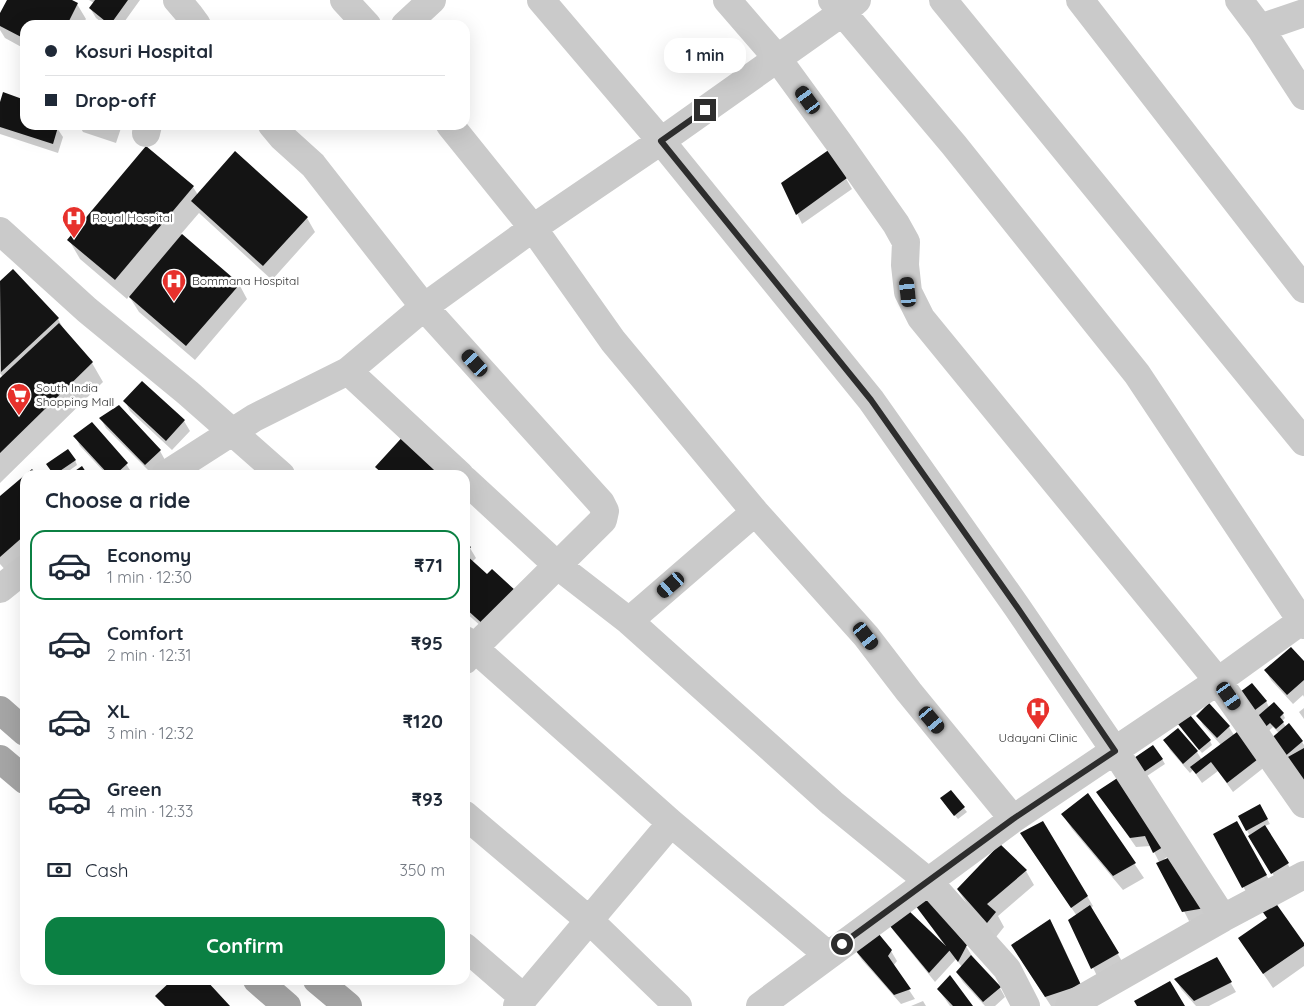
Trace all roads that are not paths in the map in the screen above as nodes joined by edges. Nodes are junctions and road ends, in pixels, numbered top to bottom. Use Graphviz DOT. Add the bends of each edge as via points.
graph roads {
  1 [pos="344,0"];
  2 [pos="432,0"];
  3 [pos="541,0"];
  4 [pos="727,0"];
  5 [pos="943,0"];
  6 [pos="1080,0"];
  7 [pos="1238,0"];
  8 [pos="844,4"];
  9 [pos="1304,13"];
  10 [pos="362,20"];
  11 [pos="410,20"];
  12 [pos="1260,28"];
  13 [pos="777,58"];
  14 [pos="1304,96"];
  15 [pos="284,130"];
  16 [pos="454,130"];
  17 [pos="661,141"];
  18 [pos="533,228"];
  19 [pos="0,231"];
  20 [pos="1304,289"];
  21 [pos="424,307"];
  22 [pos="348,371"];
  23 [pos="232,431"];
  24 [pos="1304,442"];
  25 [pos="173,470"];
  26 [pos="275,470"];
  27 [pos="455,470"];
  28 [pos="470,485"];
  29 [pos="755,512"];
  30 [pos="558,566"];
  31 [pos="629,621"];
  32 [pos="1303,622"];
  33 [pos="470,647"];
  34 [pos="470,651"];
  35 [pos="1218,680"];
  36 [pos="0,710"];
  37 [pos="20,728"];
  38 [pos="1115,751"];
  39 [pos="0,759"];
  40 [pos="20,776"];
  41 [pos="1304,804"];
  42 [pos="470,819"];
  43 [pos="1013,819"];
  44 [pos="671,823"];
  45 [pos="1304,875"];
  46 [pos="929,882"];
  47 [pos="1223,918"];
  48 [pos="590,921"];
  49 [pos="470,952"];
  50 [pos="828,954"];
  51 [pos="262,985"];
  52 [pos="323,985"];
  53 [pos="520,1002"];
  54 [pos="281,1004"];
  55 [pos="348,1006"];
  56 [pos="678,1006"];
  57 [pos="760,1006"];
  58 [pos="1026,1006"];
  59 [pos="1069,1006"];
  1 -- 10 [label="street"];
  2 -- 11 [label="street"];
  3 -- 17 [label="street"];
  4 -- 13 [label="street"];
  5 -- 24 [label="street"];
  6 -- 20 [label="street"];
  7 -- 12 [label="street"];
  8 -- 13 [label="street"];
  8 -- 32 [label="street" via="1136,374"];
  9 -- 12 [label="street"];
  12 -- 14 [label="street"];
  13 -- 17 [label="street"];
  13 -- 35 [label="street" via="906,242 908,292 921,318"];
  15 -- 21 [label="street"];
  16 -- 18 [label="street"];
  17 -- 18 [label="street"];
  17 -- 38 [label="street" via="871,400"];
  18 -- 21 [label="street"];
  18 -- 29 [label="street" via="613,341"];
  19 -- 23 [label="street" via="87,310"];
  21 -- 22 [label="street"];
  21 -- 30 [label="street" via="601,503 605,511 603,520"];
  22 -- 23 [label="street"];
  22 -- 27 [label="street"];
  23 -- 25 [label="street"];
  23 -- 26 [label="street"];
  28 -- 30 [label="street"];
  29 -- 31 [label="street"];
  29 -- 43 [label="street" via="866,636"];
  30 -- 31 [label="street"];
  30 -- 33 [label="street"];
  31 -- 46 [label="street" via="832,803"];
  32 -- 35 [label="street"];
  34 -- 44 [label="street"];
  35 -- 38 [label="street"];
  35 -- 41 [label="street"];
  36 -- 37 [label="main road"];
  38 -- 43 [label="street"];
  38 -- 47 [label="street"];
  39 -- 40 [label="main road"];
  42 -- 48 [label="street"];
  43 -- 46 [label="street"];
  44 -- 48 [label="street"];
  44 -- 50 [label="street"];
  45 -- 47 [label="street"];
  46 -- 50 [label="street"];
  46 -- 58 [label="street" via="1007,970"];
  47 -- 59 [label="street"];
  48 -- 53 [label="street"];
  48 -- 56 [label="street"];
  49 -- 53 [label="street"];
  50 -- 57 [label="street"];
  51 -- 54 [label="main road"];
  52 -- 55 [label="main road"];
}
